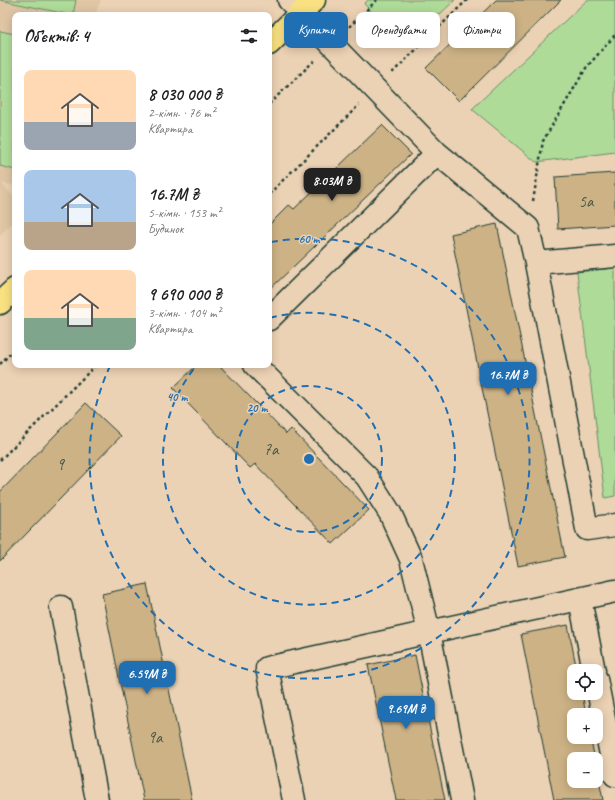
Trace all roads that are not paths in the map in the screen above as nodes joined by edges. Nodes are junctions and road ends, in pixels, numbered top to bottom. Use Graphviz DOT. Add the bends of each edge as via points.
graph roads {
  1 [pos="301,4"];
  2 [pos="272,40"];
  3 [pos="437,153"];
  4 [pos="615,256"];
  5 [pos="536,263"];
  6 [pos="12,292"];
  7 [pos="0,303"];
  8 [pos="272,316"];
  9 [pos="258,368"];
  10 [pos="615,526"];
  11 [pos="615,591"];
  12 [pos="580,599"];
  13 [pos="61,607"];
  14 [pos="429,632"];
  15 [pos="593,664"];
  16 [pos="600,700"];
  17 [pos="615,775"];
  18 [pos="97,800"];
  19 [pos="294,800"];
  20 [pos="462,800"];
  1 -- 2 [label="main road"];
  1 -- 3 [label="lane" via="375,90"];
  3 -- 5 [label="lane" via="528,228"];
  3 -- 8 [label="lane"];
  4 -- 5 [label="lane"];
  5 -- 10 [label="lane" via="587,529"];
  6 -- 7 [label="main road"];
  9 -- 14 [label="lane" via="367,477 390,513 411,559"];
  11 -- 12 [label="lane"];
  12 -- 14 [label="lane"];
  12 -- 15 [label="lane"];
  13 -- 18 [label="lane"];
  14 -- 19 [label="lane" via="267,668"];
  14 -- 20 [label="lane"];
  16 -- 17 [label="lane"];
}
